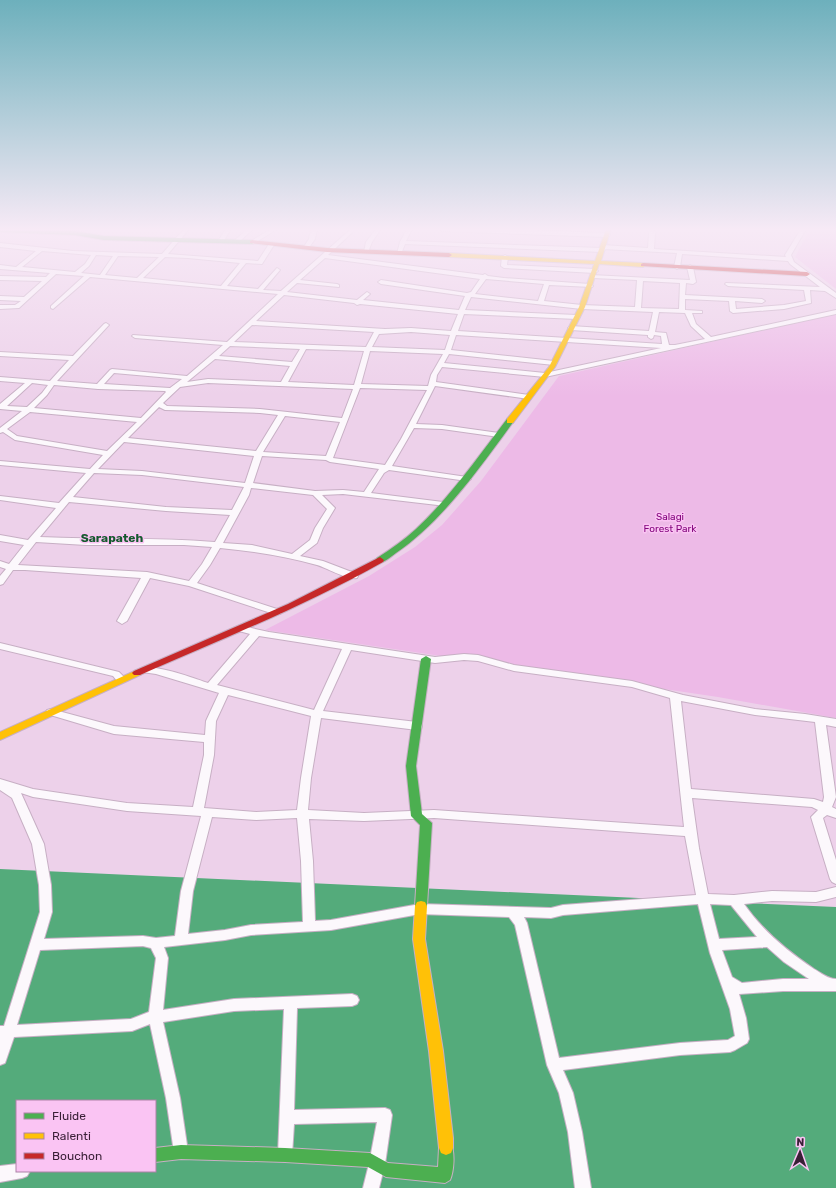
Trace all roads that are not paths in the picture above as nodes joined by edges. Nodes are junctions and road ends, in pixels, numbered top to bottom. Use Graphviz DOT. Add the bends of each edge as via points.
graph roads {
  1 [pos="42,284"];
  2 [pos="78,284"];
  3 [pos="185,284"];
  4 [pos="225,284"];
  5 [pos="265,284"];
  6 [pos="291,284"];
  7 [pos="324,284"];
  8 [pos="399,284"];
  9 [pos="480,284"];
  10 [pos="546,284"];
  11 [pos="568,284"];
  12 [pos="640,284"];
  13 [pos="683,284"];
  14 [pos="735,284"];
  15 [pos="821,284"];
  16 [pos="337,286"];
  17 [pos="590,286"];
  18 [pos="762,286"];
  19 [pos="222,288"];
  20 [pos="807,288"];
  21 [pos="827,289"];
  22 [pos="259,291"];
  23 [pos="282,293"];
  24 [pos="367,294"];
  25 [pos="469,294"];
  26 [pos="836,296"];
  27 [pos="682,297"];
  28 [pos="0,298"];
  29 [pos="27,299"];
  30 [pos="732,300"];
  31 [pos="762,301"];
  32 [pos="357,303"];
  33 [pos="540,303"];
  34 [pos="0,307"];
  35 [pos="52,307"];
  36 [pos="582,307"];
  37 [pos="762,309"];
  38 [pos="638,310"];
  39 [pos="656,311"];
  40 [pos="462,312"];
  41 [pos="685,312"];
  42 [pos="700,312"];
  43 [pos="836,312"];
  44 [pos="577,317"];
  45 [pos="252,323"];
  46 [pos="106,325"];
  47 [pos="571,328"];
  48 [pos="385,330"];
  49 [pos="652,332"];
  50 [pos="455,333"];
  51 [pos="134,336"];
  52 [pos="710,340"];
  53 [pos="565,341"];
  54 [pos="229,344"];
  55 [pos="651,346"];
  56 [pos="666,346"];
  57 [pos="304,347"];
  58 [pos="678,347"];
  59 [pos="369,348"];
  60 [pos="447,352"];
  61 [pos="0,354"];
  62 [pos="213,357"];
  63 [pos="75,358"];
  64 [pos="554,363"];
  65 [pos="294,364"];
  66 [pos="439,365"];
  67 [pos="545,375"];
  68 [pos="189,378"];
  69 [pos="0,379"];
  70 [pos="31,381"];
  71 [pos="54,382"];
  72 [pos="283,385"];
  73 [pos="176,386"];
  74 [pos="432,386"];
  75 [pos="98,387"];
  76 [pos="357,387"];
  77 [pos="170,393"];
  78 [pos="529,397"];
  79 [pos="159,404"];
  80 [pos="1,407"];
  81 [pos="28,410"];
  82 [pos="283,414"];
  83 [pos="142,420"];
  84 [pos="344,420"];
  85 [pos="411,426"];
  86 [pos="2,430"];
  87 [pos="499,435"];
  88 [pos="123,440"];
  89 [pos="109,454"];
  90 [pos="259,454"];
  91 [pos="328,458"];
  92 [pos="0,463"];
  93 [pos="386,469"];
  94 [pos="94,470"];
  95 [pos="467,479"];
  96 [pos="248,485"];
  97 [pos="315,493"];
  98 [pos="366,495"];
  99 [pos="0,498"];
  100 [pos="64,502"];
  101 [pos="443,504"];
  102 [pos="235,513"];
  103 [pos="0,538"];
  104 [pos="32,541"];
  105 [pos="217,544"];
  106 [pos="294,557"];
  107 [pos="0,564"];
  108 [pos="11,568"];
  109 [pos="147,575"];
  110 [pos="354,576"];
  111 [pos="0,582"];
  112 [pos="191,584"];
  113 [pos="277,612"];
  114 [pos="122,621"];
  115 [pos="242,629"];
  116 [pos="257,632"];
  117 [pos="0,646"];
  118 [pos="348,647"];
  119 [pos="426,659"];
  120 [pos="145,670"];
  121 [pos="122,680"];
  122 [pos="210,687"];
  123 [pos="225,691"];
  124 [pos="675,696"];
  125 [pos="51,712"];
  126 [pos="318,714"];
  127 [pos="820,720"];
  128 [pos="836,724"];
  129 [pos="417,726"];
  130 [pos="0,736"];
  131 [pos="210,739"];
  132 [pos="0,784"];
  133 [pos="686,793"];
  134 [pos="203,811"];
  135 [pos="831,811"];
  136 [pos="302,814"];
  137 [pos="417,816"];
  138 [pos="690,832"];
  139 [pos="836,879"];
  140 [pos="836,892"];
  141 [pos="702,899"];
  142 [pos="734,900"];
  143 [pos="420,908"];
  144 [pos="513,912"];
  145 [pos="309,926"];
  146 [pos="181,940"];
  147 [pos="769,942"];
  148 [pos="156,943"];
  149 [pos="37,944"];
  150 [pos="715,945"];
  151 [pos="727,981"];
  152 [pos="832,985"];
  153 [pos="352,1000"];
  154 [pos="291,1002"];
  155 [pos="155,1018"];
  156 [pos="4,1032"];
  157 [pos="0,1059"];
  158 [pos="554,1065"];
  159 [pos="287,1117"];
  160 [pos="181,1152"];
  161 [pos="156,1155"];
  162 [pos="285,1155"];
  163 [pos="377,1164"];
  164 [pos="16,1172"];
  165 [pos="0,1174"];
  166 [pos="371,1188"];
  167 [pos="583,1188"];
  1 -- 29 [label="street"];
  2 -- 35 [label="street"];
  3 -- 19 [label="street"];
  4 -- 19 [label="street"];
  5 -- 22 [label="street"];
  6 -- 23 [label="street"];
  7 -- 16 [label="street"];
  8 -- 25 [label="street"];
  9 -- 25 [label="street" via="474,293"];
  10 -- 33 [label="street"];
  11 -- 17 [label="street"];
  12 -- 38 [label="street"];
  13 -- 27 [label="street"];
  14 -- 18 [label="street"];
  15 -- 21 [label="street"];
  17 -- 36 [label="street"];
  18 -- 20 [label="street"];
  18 -- 31 [label="street"];
  19 -- 22 [label="street"];
  20 -- 21 [label="street"];
  20 -- 37 [label="street" via="809,302"];
  21 -- 26 [label="street"];
  22 -- 23 [label="street"];
  23 -- 32 [label="street"];
  23 -- 45 [label="street"];
  24 -- 32 [label="street"];
  25 -- 33 [label="street"];
  25 -- 40 [label="street"];
  27 -- 30 [label="street"];
  27 -- 41 [label="street"];
  28 -- 29 [label="street"];
  29 -- 34 [label="street" via="17,307"];
  30 -- 31 [label="street"];
  30 -- 37 [label="street" via="733,311"];
  31 -- 37 [label="street"];
  32 -- 40 [label="street"];
  33 -- 36 [label="street"];
  36 -- 38 [label="street"];
  36 -- 44 [label="street"];
  38 -- 39 [label="street"];
  39 -- 41 [label="street"];
  39 -- 49 [label="street"];
  40 -- 44 [label="street"];
  40 -- 50 [label="street"];
  41 -- 42 [label="street"];
  41 -- 52 [label="street" via="693,325"];
  43 -- 52 [label="street"];
  44 -- 47 [label="street"];
  45 -- 48 [label="street"];
  45 -- 54 [label="street"];
  46 -- 63 [label="street"];
  47 -- 49 [label="street"];
  47 -- 53 [label="street"];
  48 -- 50 [label="street"];
  48 -- 59 [label="street" via="377,332"];
  49 -- 55 [label="street"];
  49 -- 56 [label="street" via="664,334"];
  50 -- 53 [label="street"];
  50 -- 60 [label="street"];
  51 -- 54 [label="street"];
  52 -- 58 [label="street"];
  53 -- 55 [label="street"];
  53 -- 64 [label="street"];
  54 -- 57 [label="street"];
  54 -- 62 [label="street"];
  55 -- 56 [label="street"];
  56 -- 58 [label="street"];
  57 -- 59 [label="street"];
  57 -- 65 [label="street"];
  58 -- 67 [label="street"];
  59 -- 60 [label="street"];
  59 -- 76 [label="street"];
  60 -- 64 [label="street"];
  60 -- 66 [label="street"];
  61 -- 63 [label="street"];
  62 -- 65 [label="street"];
  62 -- 68 [label="street"];
  63 -- 71 [label="street"];
  64 -- 67 [label="street"];
  65 -- 72 [label="street"];
  66 -- 67 [label="street"];
  66 -- 74 [label="street"];
  67 -- 78 [label="street"];
  68 -- 73 [label="street"];
  68 -- 75 [label="street" via="112,371"];
  69 -- 70 [label="street"];
  70 -- 71 [label="street"];
  70 -- 80 [label="street"];
  71 -- 75 [label="street"];
  71 -- 81 [label="street"];
  72 -- 73 [label="street" via="208,382"];
  72 -- 76 [label="street"];
  73 -- 77 [label="street"];
  74 -- 76 [label="street"];
  74 -- 78 [label="street"];
  74 -- 85 [label="street"];
  75 -- 77 [label="street" via="167,389"];
  76 -- 84 [label="street"];
  77 -- 79 [label="street"];
  78 -- 87 [label="street"];
  79 -- 82 [label="street" via="165,408"];
  79 -- 83 [label="street"];
  80 -- 81 [label="street"];
  81 -- 83 [label="street"];
  81 -- 86 [label="street"];
  82 -- 84 [label="street"];
  82 -- 90 [label="street"];
  83 -- 88 [label="street"];
  84 -- 91 [label="street"];
  85 -- 87 [label="street" via="442,427"];
  85 -- 93 [label="street"];
  86 -- 89 [label="street" via="15,438"];
  87 -- 95 [label="street"];
  88 -- 89 [label="street"];
  88 -- 90 [label="street"];
  89 -- 94 [label="street"];
  90 -- 91 [label="street"];
  90 -- 96 [label="street"];
  91 -- 93 [label="street"];
  92 -- 94 [label="street"];
  93 -- 95 [label="street"];
  93 -- 98 [label="street" via="381,471"];
  94 -- 96 [label="street"];
  94 -- 100 [label="street"];
  95 -- 101 [label="street"];
  96 -- 97 [label="street"];
  96 -- 102 [label="street"];
  97 -- 98 [label="street" via="342,492"];
  97 -- 106 [label="street" via="331,508 314,541"];
  98 -- 101 [label="street"];
  99 -- 100 [label="street"];
  100 -- 102 [label="street"];
  100 -- 104 [label="street"];
  101 -- 110 [label="street" via="413,538"];
  102 -- 105 [label="street"];
  103 -- 104 [label="street"];
  104 -- 105 [label="street"];
  104 -- 108 [label="street"];
  105 -- 106 [label="street"];
  105 -- 112 [label="street" via="206,565"];
  106 -- 110 [label="street" via="320,563"];
  107 -- 108 [label="street"];
  108 -- 109 [label="street"];
  108 -- 111 [label="street"];
  109 -- 112 [label="street"];
  109 -- 114 [label="street"];
  110 -- 113 [label="street"];
  112 -- 113 [label="street"];
  113 -- 115 [label="street"];
  115 -- 116 [label="street"];
  115 -- 120 [label="street"];
  116 -- 118 [label="street"];
  116 -- 122 [label="street"];
  117 -- 121 [label="street" via="116,674"];
  118 -- 119 [label="street"];
  118 -- 126 [label="street"];
  119 -- 124 [label="street" via="478,658 514,668 632,684"];
  119 -- 129 [label="street"];
  120 -- 121 [label="street"];
  120 -- 122 [label="street" via="157,671"];
  121 -- 125 [label="street"];
  122 -- 123 [label="street"];
  123 -- 126 [label="street"];
  123 -- 131 [label="street" via="211,721"];
  124 -- 127 [label="street" via="754,712"];
  124 -- 133 [label="street"];
  125 -- 130 [label="street"];
  125 -- 131 [label="street" via="114,730"];
  126 -- 129 [label="street"];
  126 -- 136 [label="street"];
  127 -- 128 [label="street"];
  127 -- 135 [label="street"];
  129 -- 137 [label="street" via="411,766"];
  131 -- 134 [label="street"];
  132 -- 134 [label="street" via="33,793 128,807"];
  132 -- 149 [label="street" via="16,795 38,844 45,885 46,912"];
  133 -- 135 [label="street" via="814,803"];
  133 -- 138 [label="street"];
  134 -- 136 [label="street" via="256,816"];
  134 -- 146 [label="street" via="187,891"];
  135 -- 139 [label="street" via="817,817"];
  136 -- 137 [label="street"];
  136 -- 145 [label="street" via="307,861"];
  137 -- 138 [label="street" via="434,814"];
  137 -- 143 [label="street" via="426,823"];
  138 -- 141 [label="street"];
  140 -- 142 [label="street" via="816,897 772,896"];
  141 -- 142 [label="street"];
  141 -- 144 [label="street" via="551,913"];
  141 -- 150 [label="street"];
  142 -- 147 [label="street" via="745,918"];
  143 -- 144 [label="street"];
  143 -- 145 [label="street" via="331,925"];
  143 -- 163 [label="street" via="419,939 446,1138 445,1175 386,1170"];
  144 -- 158 [label="street" via="523,929"];
  145 -- 146 [label="street" via="251,930"];
  146 -- 148 [label="street"];
  147 -- 150 [label="street"];
  147 -- 152 [label="street" via="802,967"];
  148 -- 149 [label="street" via="143,941"];
  148 -- 155 [label="street" via="162,958"];
  149 -- 156 [label="street"];
  150 -- 151 [label="street"];
  151 -- 152 [label="street" via="740,989 783,985"];
  151 -- 158 [label="street" via="741,1024 742,1039 730,1046 680,1049"];
  153 -- 154 [label="street"];
  154 -- 155 [label="street" via="234,1005"];
  154 -- 159 [label="street"];
  155 -- 156 [label="street" via="132,1025"];
  155 -- 160 [label="street" via="173,1098"];
  156 -- 157 [label="street"];
  158 -- 167 [label="street" via="566,1093"];
  159 -- 162 [label="street"];
  159 -- 163 [label="street" via="385,1115"];
  160 -- 161 [label="street"];
  160 -- 162 [label="street"];
  162 -- 163 [label="street" via="370,1160"];
  163 -- 166 [label="street"];
  164 -- 165 [label="street"];
}
